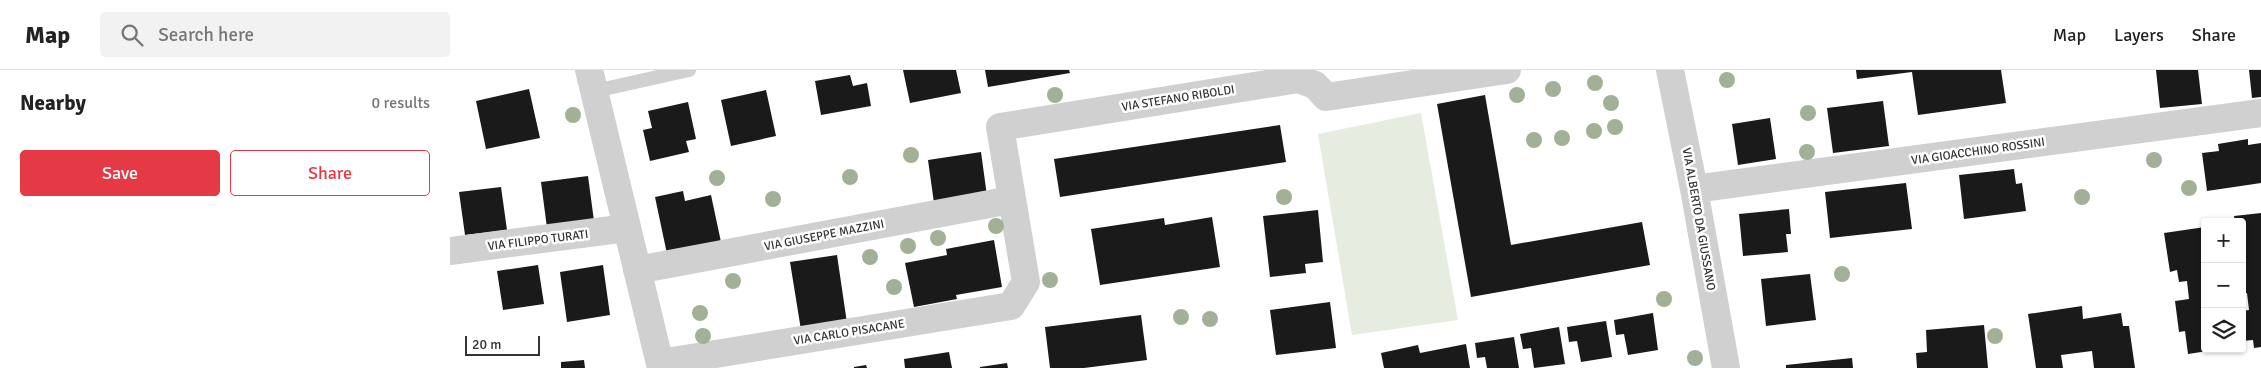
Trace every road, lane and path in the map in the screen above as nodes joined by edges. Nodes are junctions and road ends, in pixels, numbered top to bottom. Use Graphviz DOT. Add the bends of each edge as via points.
graph roads {
  1 [pos="689,70"];
  2 [pos="1507,70"];
  3 [pos="1670,70"];
  4 [pos="592,80"];
  5 [pos="2261,113"];
  6 [pos="1694,189"];
  7 [pos="1011,200"];
  8 [pos="627,228"];
  9 [pos="450,251"];
  10 [pos="637,270"];
  11 [pos="1026,282"];
  12 [pos="660,365"];
  13 [pos="1726,368"];
  1 -- 4 [label="lane"];
  2 -- 7 [label="street, VIA STEFANO RIBOLDI" via="1326,97 1315,85 1298,79 1000,127"];
  3 -- 6 [label="street, VIA ALBERTO DA GIUSSANO"];
  4 -- 8 [label="street"];
  5 -- 6 [label="street, VIA GIOACCHINO ROSSINI"];
  6 -- 13 [label="street, VIA ALBERTO DA GIUSSANO"];
  7 -- 10 [label="street, VIA GIUSEPPE MAZZINI"];
  7 -- 11 [label="street, VIA STEFANO RIBOLDI"];
  8 -- 9 [label="street, VIA FILIPPO TURATI"];
  8 -- 10 [label="street"];
  10 -- 12 [label="street"];
  11 -- 12 [label="street, VIA CARLO PISACANE" via="1011,306"];
}
